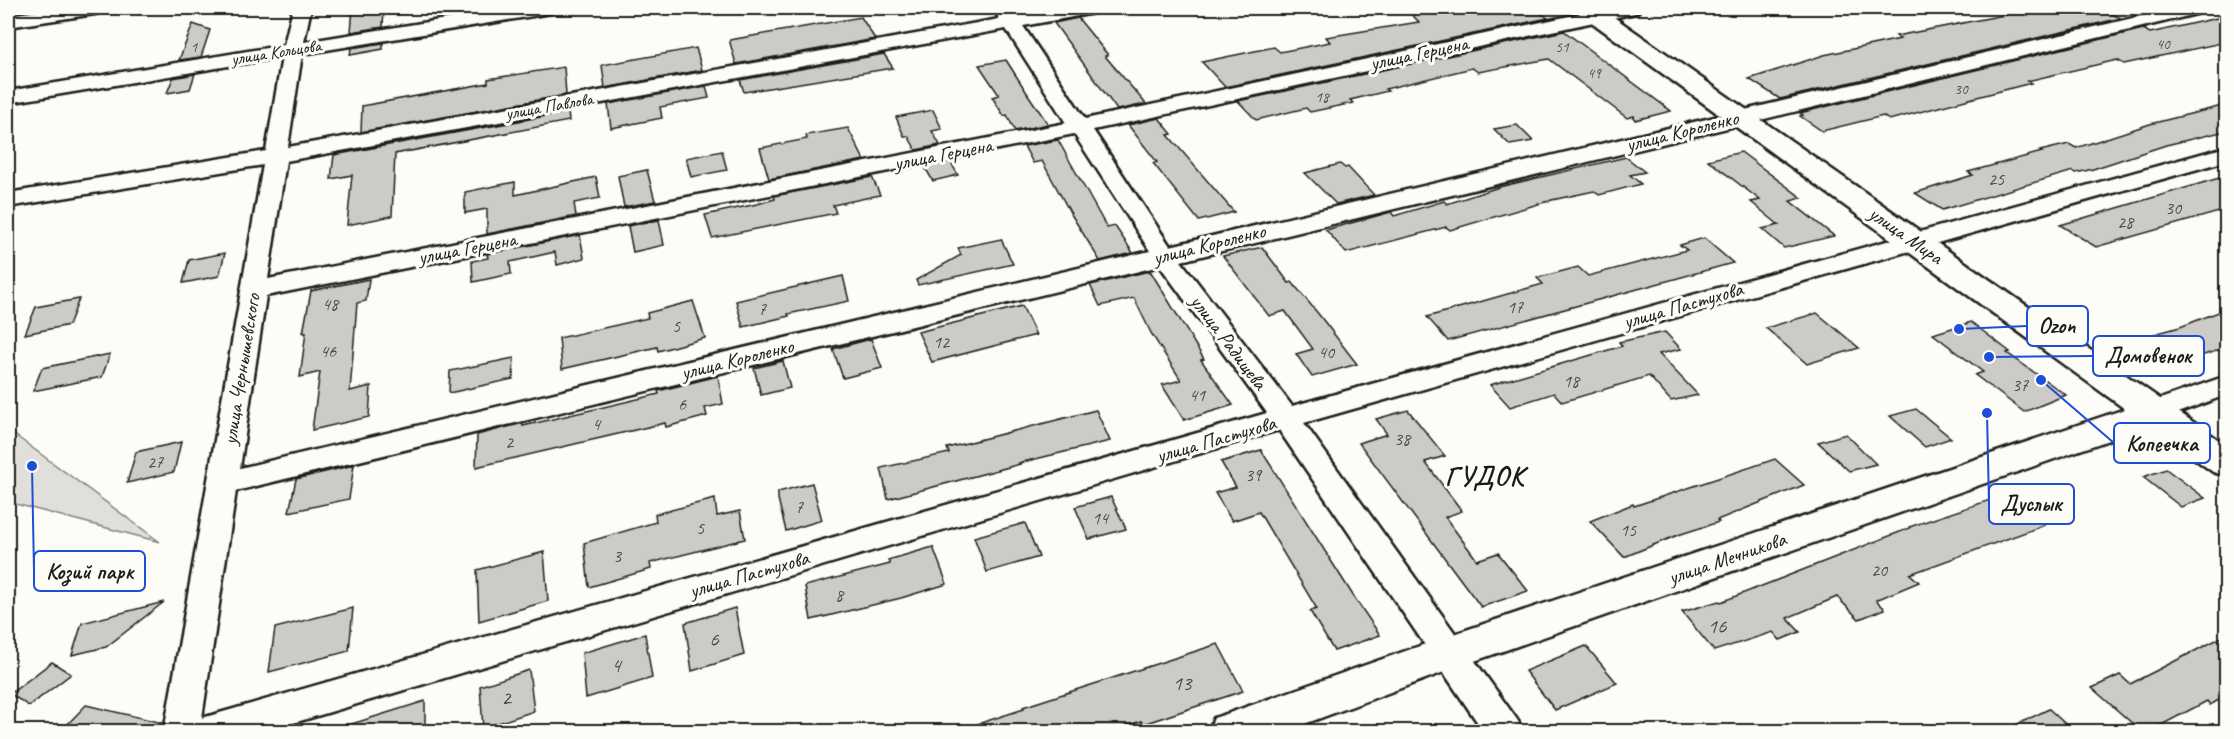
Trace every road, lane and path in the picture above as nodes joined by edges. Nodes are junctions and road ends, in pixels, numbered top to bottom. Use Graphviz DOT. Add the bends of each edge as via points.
graph roads {
  1 [pos="95,8"];
  2 [pos="302,8"];
  3 [pos="545,8"];
  4 [pos="1089,8"];
  5 [pos="1631,8"];
  6 [pos="2196,8"];
  7 [pos="1592,11"];
  8 [pos="1006,15"];
  9 [pos="8,21"];
  10 [pos="293,50"];
  11 [pos="8,97"];
  12 [pos="1739,117"];
  13 [pos="1078,127"];
  14 [pos="2226,154"];
  15 [pos="276,156"];
  16 [pos="8,200"];
  17 [pos="1914,240"];
  18 [pos="1164,255"];
  19 [pos="254,290"];
  20 [pos="2226,385"];
  21 [pos="2153,411"];
  22 [pos="1286,418"];
  23 [pos="2226,463"];
  24 [pos="223,483"];
  25 [pos="1451,652"];
  26 [pos="183,732"];
  27 [pos="208,732"];
  28 [pos="1228,732"];
  29 [pos="1505,732"];
  1 -- 9 [label="street"];
  2 -- 10 [label="street, улица Чернышевского"];
  3 -- 10 [label="street, улица Кольцова"];
  4 -- 8 [label="street, улица Павлова"];
  5 -- 7 [label="street, улица Герцена"];
  6 -- 12 [label="street, улица Короленко"];
  7 -- 12 [label="main road, улица Мира"];
  7 -- 13 [label="street, улица Герцена"];
  8 -- 13 [label="street, улица Радищева"];
  8 -- 15 [label="street, улица Павлова"];
  10 -- 11 [label="street, улица Кольцова"];
  10 -- 15 [label="street, улица Чернышевского"];
  12 -- 17 [label="main road, улица Мира"];
  12 -- 18 [label="street, улица Короленко"];
  13 -- 18 [label="street, улица Радищева"];
  13 -- 19 [label="street, улица Герцена"];
  14 -- 17 [label="street, улица Пастухова"];
  15 -- 16 [label="street, улица Павлова"];
  15 -- 19 [label="street, улица Чернышевского"];
  17 -- 21 [label="main road, улица Мира"];
  17 -- 22 [label="street, улица Пастухова"];
  18 -- 22 [label="street, улица Радищева"];
  18 -- 24 [label="street, улица Короленко"];
  19 -- 24 [label="street, улица Чернышевского"];
  20 -- 21 [label="street, улица Мечникова"];
  21 -- 23 [label="main road, улица Мира"];
  21 -- 25 [label="main road, улица Мечникова"];
  22 -- 25 [label="street, улица Радищева"];
  22 -- 27 [label="street, улица Пастухова"];
  24 -- 26 [label="street, улица Чернышевского"];
  25 -- 28 [label="main road, улица Мечникова"];
  25 -- 29 [label="street, улица Радищева"];
}
